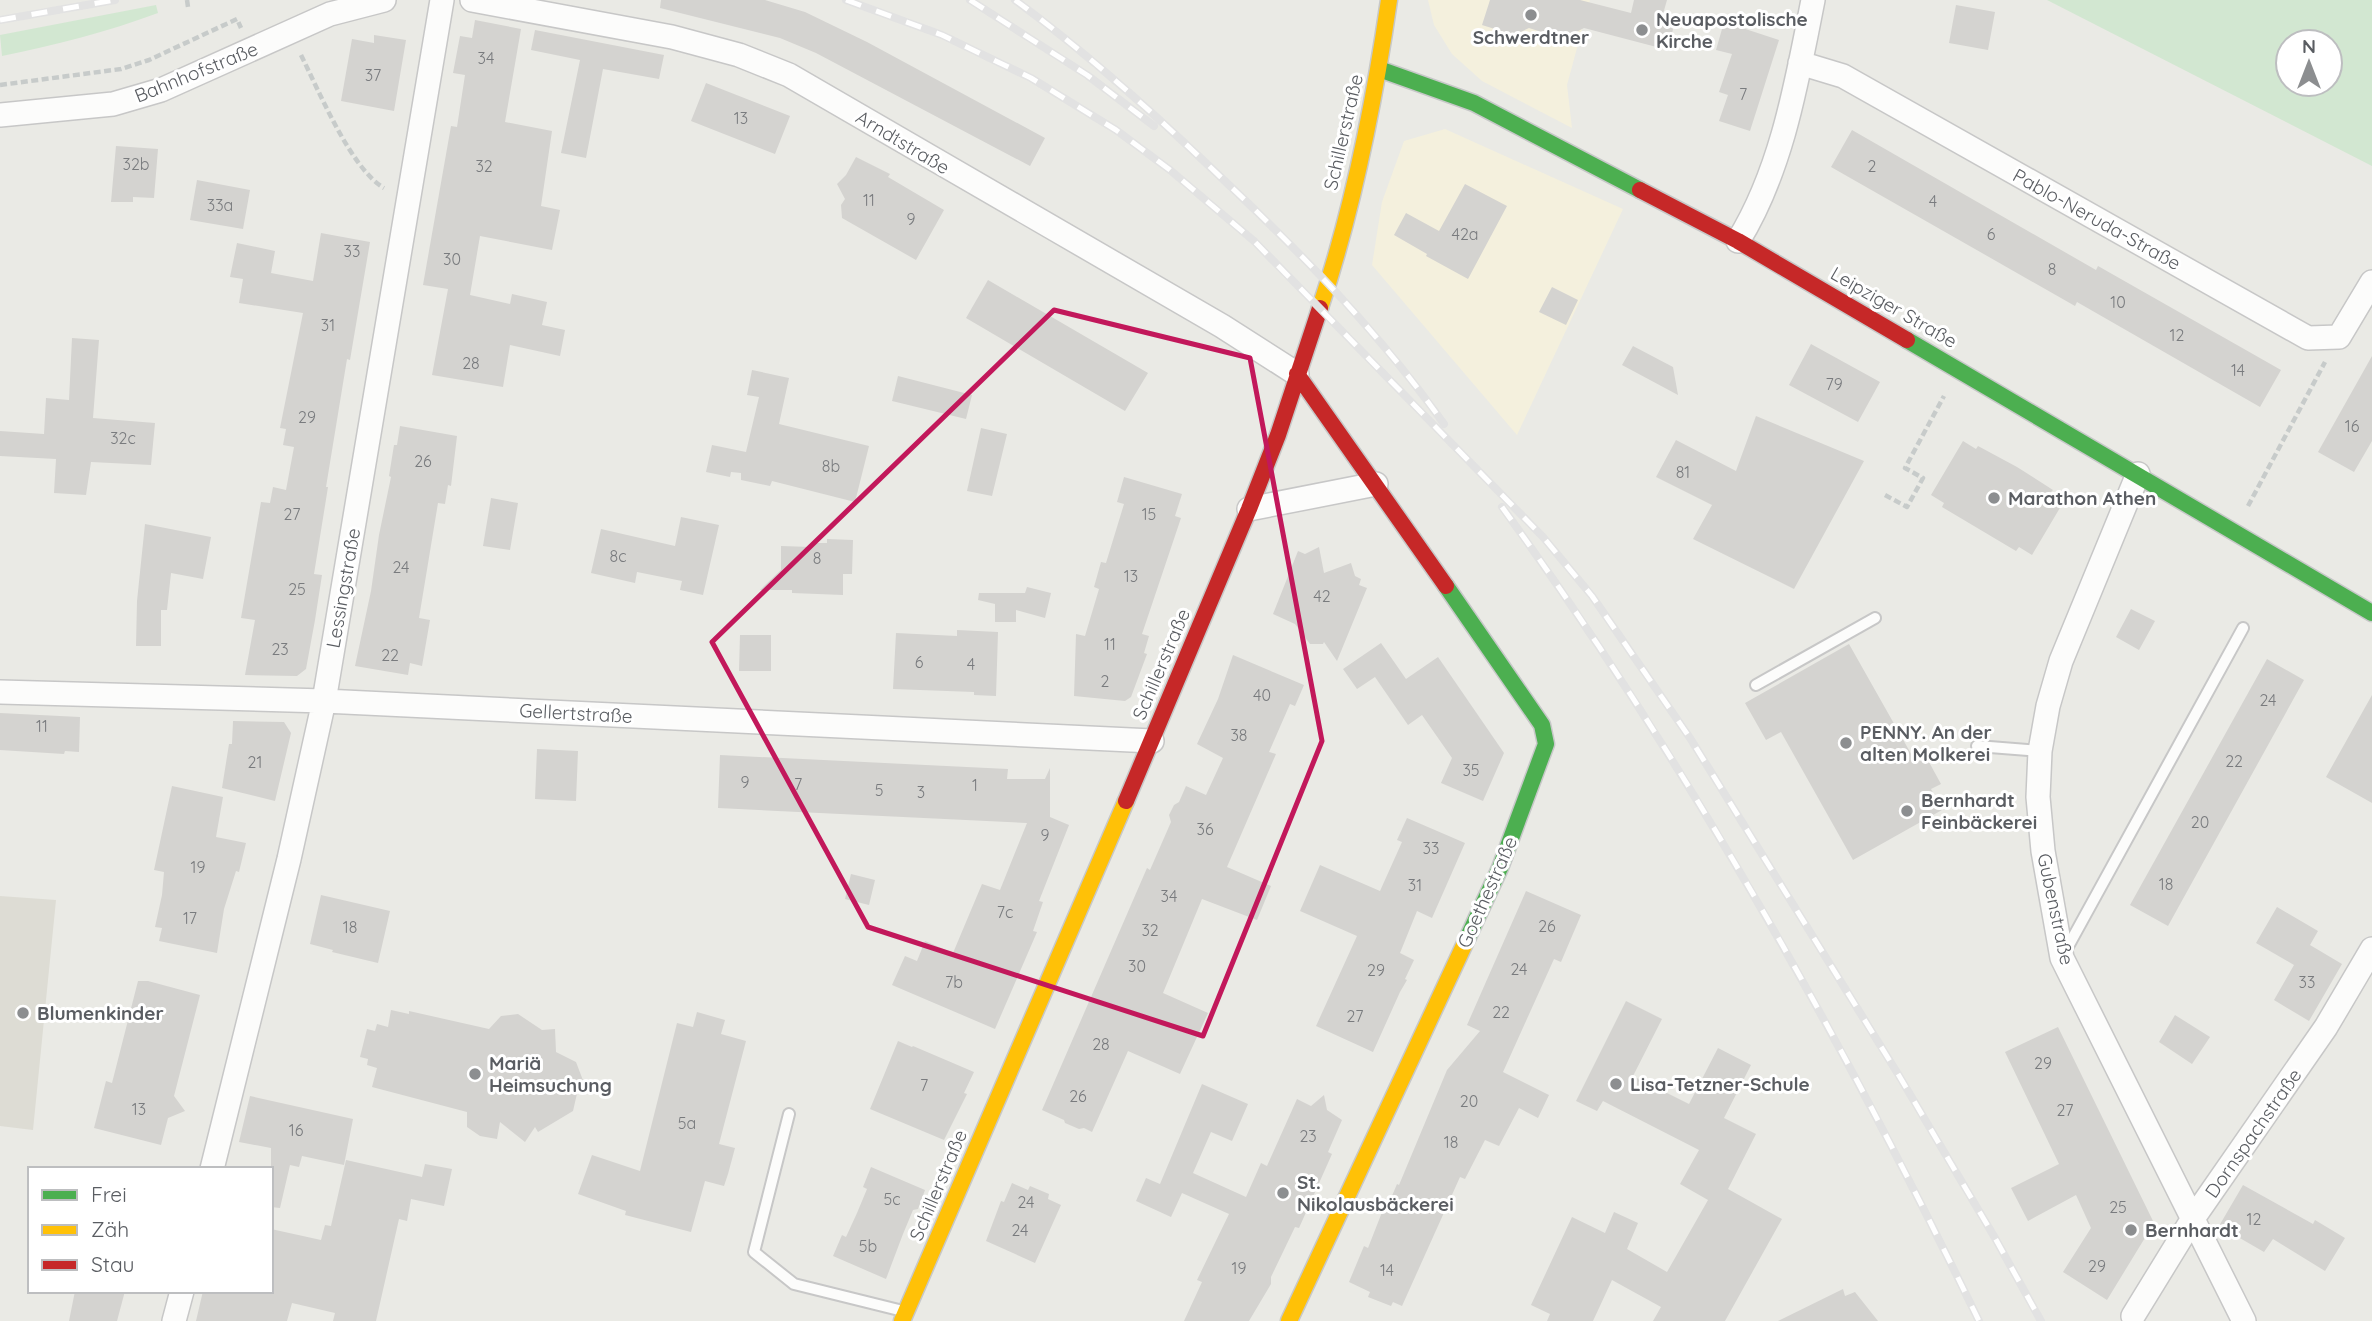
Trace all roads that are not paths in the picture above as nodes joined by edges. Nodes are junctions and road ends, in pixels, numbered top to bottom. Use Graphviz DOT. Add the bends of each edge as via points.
graph roads {
  1 [pos="384,0"];
  2 [pos="442,0"];
  3 [pos="472,0"];
  4 [pos="1389,0"];
  5 [pos="1813,0"];
  6 [pos="1800,62"];
  7 [pos="1379,69"];
  8 [pos="0,115"];
  9 [pos="1738,242"];
  10 [pos="2372,282"];
  11 [pos="1297,374"];
  12 [pos="2138,474"];
  13 [pos="1376,484"];
  14 [pos="1250,509"];
  15 [pos="2372,613"];
  16 [pos="1875,618"];
  17 [pos="2244,628"];
  18 [pos="1756,685"];
  19 [pos="0,692"];
  20 [pos="324,701"];
  21 [pos="1152,741"];
  22 [pos="1977,746"];
  23 [pos="2040,751"];
  24 [pos="2372,949"];
  25 [pos="2062,958"];
  26 [pos="789,1114"];
  27 [pos="212,1167"];
  28 [pos="2192,1220"];
  29 [pos="181,1293"];
  30 [pos="904,1316"];
  31 [pos="2133,1316"];
  32 [pos="174,1321"];
  33 [pos="1289,1321"];
  34 [pos="2244,1321"];
  1 -- 8 [label="street, Bahnhofstraße" via="330,14 161,90 113,104"];
  2 -- 20 [label="street, Lessingstraße"];
  3 -- 11 [label="street, Arndtstraße" via="671,37 739,55 789,75"];
  4 -- 7 [label="main road, Schillerstraße"];
  5 -- 6 [label="street"];
  6 -- 9 [label="street" via="1780,143 1756,209"];
  6 -- 10 [label="street, Pablo-Neruda-Straße" via="1843,76 2308,338 2339,337"];
  7 -- 9 [label="main road, Leipziger Straße" via="1474,103"];
  7 -- 11 [label="main road, Schillerstraße" via="1337,256"];
  9 -- 12 [label="main road, Leipziger Straße"];
  11 -- 13 [label="main road, Goethestraße"];
  11 -- 14 [label="main road, Schillerstraße"];
  12 -- 15 [label="main road, Leipziger Straße"];
  12 -- 23 [label="street, Gubenstraße" via="2061,661"];
  13 -- 14 [label="street"];
  13 -- 33 [label="main road, Goethestraße" via="1542,725 1546,744 1500,868"];
  14 -- 21 [label="main road, Schillerstraße"];
  16 -- 18 [label="lane"];
  17 -- 25 [label="lane"];
  19 -- 20 [label="street, Gellertstraße"];
  20 -- 21 [label="street, Gellertstraße"];
  20 -- 27 [label="street, Lessingstraße"];
  21 -- 30 [label="main road, Schillerstraße"];
  22 -- 23 [label="lane"];
  23 -- 25 [label="street, Gubenstraße" via="2043,851"];
  24 -- 28 [label="street, Dornspachstraße" via="2326,1027"];
  25 -- 28 [label="street, Gubenstraße"];
  26 -- 30 [label="lane" via="754,1252 794,1284"];
  28 -- 31 [label="street, Dornspachstraße"];
  28 -- 34 [label="street, Gubenstraße"];
  29 -- 32 [label="street"];
}
